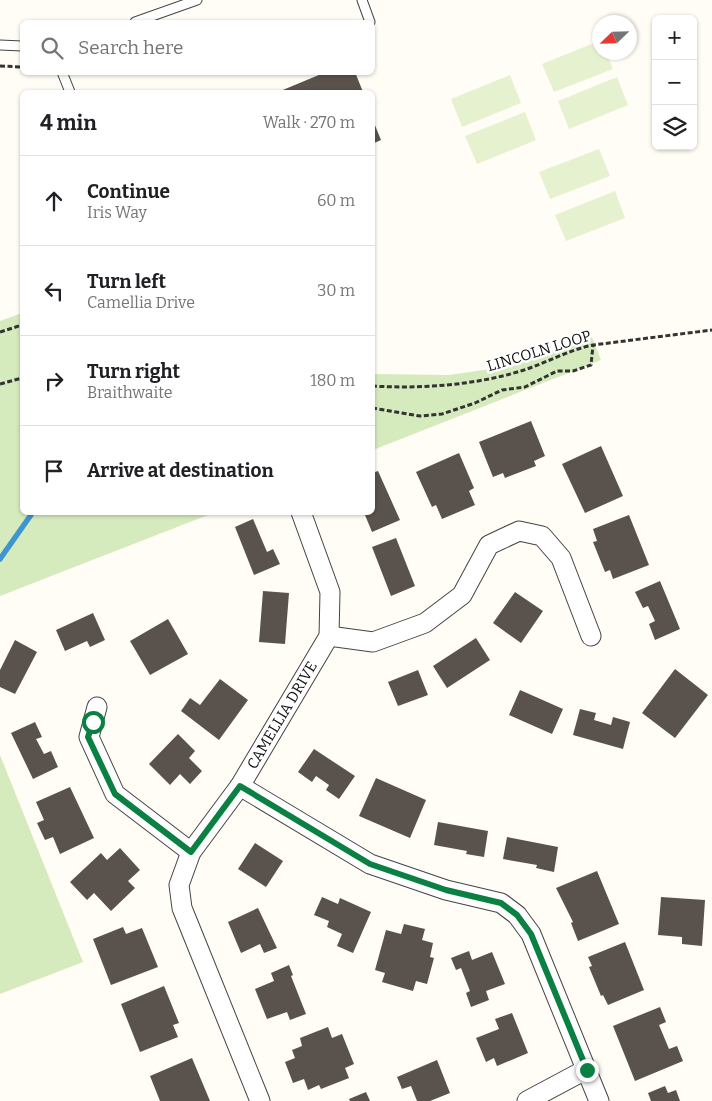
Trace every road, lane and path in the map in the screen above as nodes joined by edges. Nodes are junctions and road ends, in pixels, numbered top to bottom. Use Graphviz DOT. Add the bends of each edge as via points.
graph roads {
  1 [pos="197,0"];
  2 [pos="362,0"];
  3 [pos="141,20"];
  4 [pos="369,20"];
  5 [pos="0,45"];
  6 [pos="20,46"];
  7 [pos="0,66"];
  8 [pos="20,67"];
  9 [pos="63,75"];
  10 [pos="69,90"];
  11 [pos="20,325"];
  12 [pos="712,330"];
  13 [pos="0,332"];
  14 [pos="593,345"];
  15 [pos="20,379"];
  16 [pos="0,384"];
  17 [pos="375,386"];
  18 [pos="375,408"];
  19 [pos="302,515"];
  20 [pos="330,636"];
  21 [pos="591,636"];
  22 [pos="98,706"];
  23 [pos="240,786"];
  24 [pos="191,852"];
  25 [pos="587,1070"];
  26 [pos="260,1101"];
  27 [pos="527,1101"];
  28 [pos="599,1101"];
  1 -- 3 [label="lane"];
  2 -- 4 [label="lane"];
  5 -- 6 [label="lane"];
  7 -- 8 [label="path"];
  9 -- 10 [label="lane"];
  11 -- 13 [label="path"];
  12 -- 14 [label="path, LINCOLN LOOP"];
  14 -- 17 [label="path, LINCOLN LOOP" via="577,348 524,370 469,383"];
  14 -- 18 [label="path" via="591,365 573,371 557,371 525,387 502,390 442,414 420,416"];
  15 -- 16 [label="path"];
  19 -- 20 [label="street" via="330,592"];
  20 -- 21 [label="street" via="373,642 425,623 462,596 489,545 519,531 542,536 561,558"];
  20 -- 23 [label="street, CAMELLIA DRIVE"];
  22 -- 24 [label="street" via="88,737 115,794"];
  23 -- 24 [label="street, CAMELLIA DRIVE"];
  23 -- 25 [label="street" via="370,864 446,890 501,903 517,915 531,934"];
  24 -- 26 [label="street, CAMELLIA DRIVE" via="179,886 182,908"];
  25 -- 27 [label="street"];
  25 -- 28 [label="street"];
}
